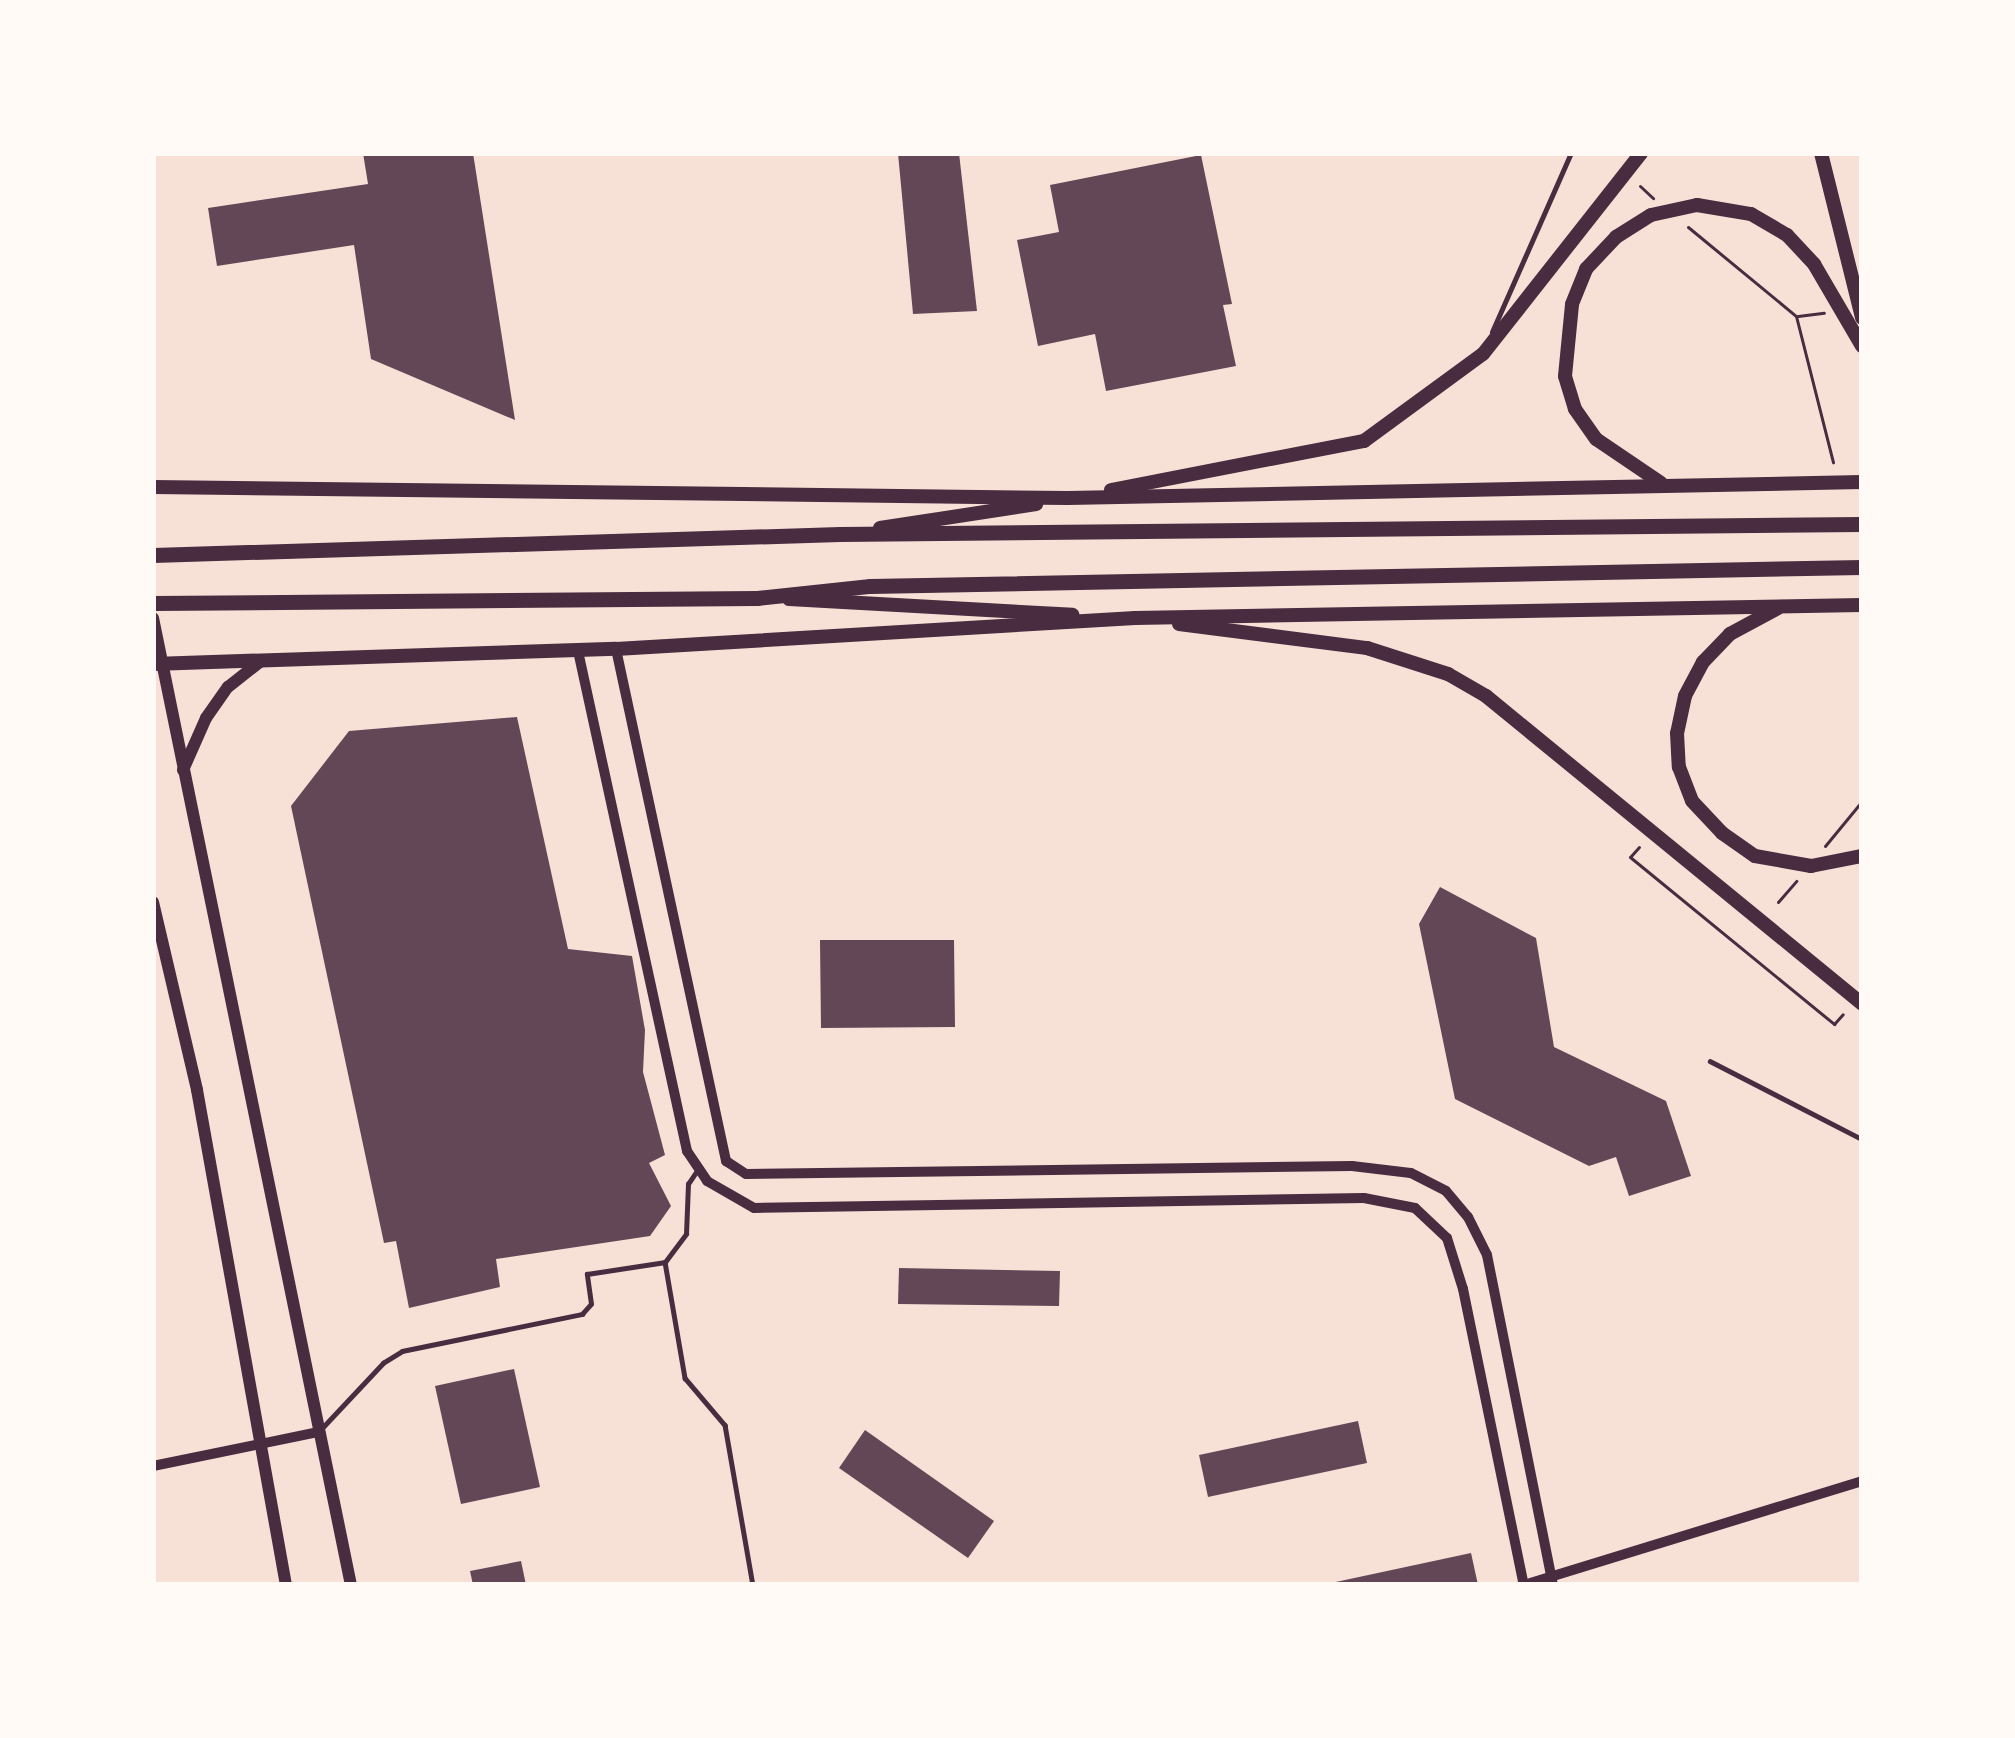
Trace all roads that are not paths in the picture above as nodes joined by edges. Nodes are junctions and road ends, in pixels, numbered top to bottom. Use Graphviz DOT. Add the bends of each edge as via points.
graph roads {
  1 [pos="1571,153"];
  2 [pos="1641,153"];
  3 [pos="1821,153"];
  4 [pos="1862,318"];
  5 [pos="1862,346"];
  6 [pos="1483,354"];
  7 [pos="1862,482"];
  8 [pos="1666,485"];
  9 [pos="153,488"];
  10 [pos="1068,498"];
  11 [pos="1862,524"];
  12 [pos="840,534"];
  13 [pos="153,555"];
  14 [pos="1862,567"];
  15 [pos="758,598"];
  16 [pos="153,603"];
  17 [pos="1862,605"];
  18 [pos="1779,607"];
  19 [pos="153,618"];
  20 [pos="1135,618"];
  21 [pos="616,649"];
  22 [pos="578,651"];
  23 [pos="261,661"];
  24 [pos="157,663"];
  25 [pos="182,771"];
  26 [pos="1862,856"];
  27 [pos="153,902"];
  28 [pos="1859,1001"];
  29 [pos="1710,1061"];
  30 [pos="1862,1139"];
  31 [pos="698,1169"];
  32 [pos="664,1262"];
  33 [pos="319,1432"];
  34 [pos="258,1445"];
  35 [pos="153,1466"];
  36 [pos="1862,1481"];
  37 [pos="1552,1582"];
  38 [pos="286,1585"];
  39 [pos="351,1585"];
  40 [pos="753,1585"];
  41 [pos="1524,1585"];
  1 -- 6 [label="lane"];
  2 -- 6 [label="main road"];
  3 -- 4 [label="main road"];
  5 -- 8 [label="main road" via="1814,264 1751,214 1697,205 1651,215 1616,237 1586,269 1565,331 1565,376 1575,409 1618,459"];
  6 -- 10 [label="main road" via="1364,441"];
  7 -- 8 [label="main road"];
  8 -- 10 [label="main road"];
  9 -- 10 [label="main road"];
  10 -- 12 [label="main road"];
  11 -- 12 [label="highway"];
  12 -- 13 [label="highway"];
  14 -- 15 [label="highway" via="870,586"];
  15 -- 16 [label="highway"];
  15 -- 20 [label="main road"];
  17 -- 18 [label="main road"];
  18 -- 20 [label="main road"];
  18 -- 26 [label="main road" via="1730,634 1703,662 1685,696 1679,766 1692,801 1755,856 1811,866"];
  19 -- 24 [label="main road"];
  20 -- 21 [label="main road"];
  20 -- 28 [label="main road" via="1367,648 1448,674 1486,696"];
  21 -- 22 [label="main road"];
  21 -- 37 [label="street" via="726,1161 746,1174 1352,1166 1411,1173 1446,1191 1487,1255"];
  22 -- 23 [label="main road"];
  22 -- 31 [label="street" via="687,1150"];
  23 -- 24 [label="main road"];
  23 -- 25 [label="main road" via="206,718"];
  24 -- 25 [label="main road"];
  25 -- 33 [label="main road"];
  27 -- 34 [label="main road" via="197,1090"];
  29 -- 30 [label="lane"];
  31 -- 32 [label="lane" via="688,1184 686,1234"];
  31 -- 41 [label="street" via="754,1208 1364,1198 1415,1208 1447,1238 1463,1289"];
  32 -- 33 [label="lane" via="587,1274 591,1304 583,1314 402,1352"];
  32 -- 40 [label="lane" via="685,1378 725,1425"];
  33 -- 34 [label="street"];
  33 -- 39 [label="main road"];
  34 -- 35 [label="street"];
  34 -- 38 [label="main road"];
  36 -- 37 [label="street"];
  37 -- 41 [label="street"];
}
